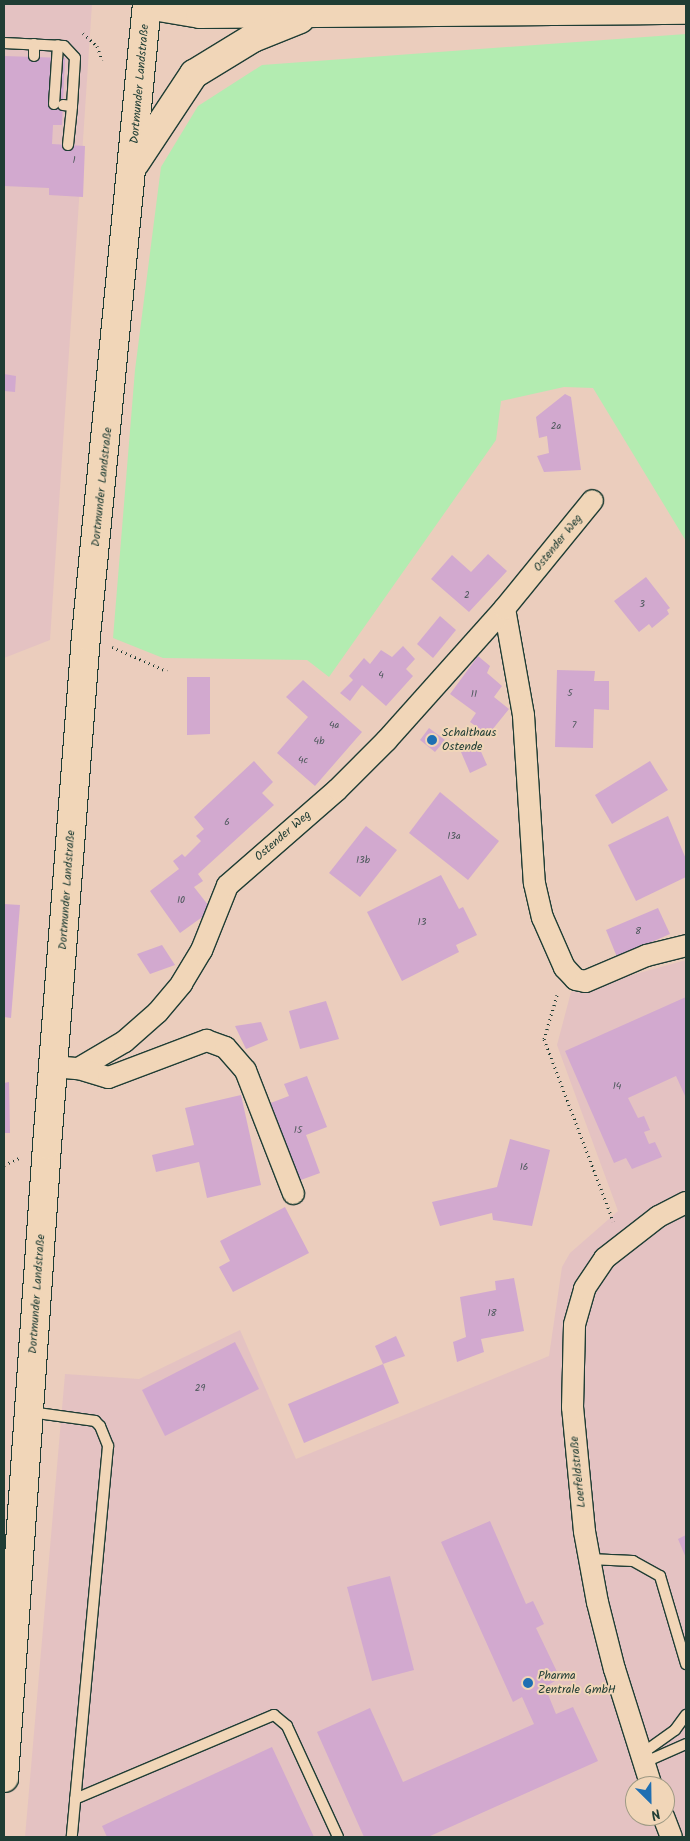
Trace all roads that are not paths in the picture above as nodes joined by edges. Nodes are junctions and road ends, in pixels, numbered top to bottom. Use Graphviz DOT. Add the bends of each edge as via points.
graph roads {
  1 [pos="145,4"];
  2 [pos="501,8"];
  3 [pos="686,10"];
  4 [pos="316,13"];
  5 [pos="4,43"];
  6 [pos="34,44"];
  7 [pos="58,46"];
  8 [pos="34,56"];
  9 [pos="63,105"];
  10 [pos="68,145"];
  11 [pos="134,166"];
  12 [pos="592,500"];
  13 [pos="504,608"];
  14 [pos="686,944"];
  15 [pos="66,1067"];
  16 [pos="293,1193"];
  17 [pos="686,1202"];
  18 [pos="28,1412"];
  19 [pos="589,1559"];
  20 [pos="686,1664"];
  21 [pos="686,1715"];
  22 [pos="686,1744"];
  23 [pos="642,1759"];
  24 [pos="648,1776"];
  25 [pos="4,1778"];
  26 [pos="75,1799"];
  27 [pos="72,1837"];
  28 [pos="338,1837"];
  1 -- 4 [label="main road" via="200,14"];
  1 -- 11 [label="main road, Dortmunder Landstraße"];
  2 -- 3 [label="main road"];
  2 -- 4 [label="main road"];
  4 -- 11 [label="main road" via="253,38 194,74"];
  5 -- 6 [label="lane"];
  6 -- 7 [label="lane"];
  6 -- 8 [label="lane"];
  7 -- 9 [label="lane"];
  7 -- 9 [label="lane" via="64,46 76,58"];
  9 -- 10 [label="lane"];
  11 -- 15 [label="main road, Dortmunder Landstraße" via="86,636"];
  12 -- 13 [label="street, Ostender Weg"];
  13 -- 14 [label="street" via="523,715 534,883 542,918 564,967 575,979 585,981 646,955"];
  13 -- 15 [label="street, Ostender Weg" via="379,747 337,789 227,886 201,950 181,983 157,1012 124,1041"];
  15 -- 16 [label="street" via="108,1077 206,1040 225,1047 244,1070"];
  15 -- 18 [label="main road, Dortmunder Landstraße"];
  17 -- 19 [label="street, Loerfeldstraße" via="658,1216 620,1242 590,1276 574,1324 572,1407"];
  18 -- 25 [label="main road, Dortmunder Landstraße"];
  18 -- 26 [label="lane" via="95,1421 108,1446"];
  19 -- 20 [label="lane" via="633,1561 660,1576"];
  19 -- 23 [label="street, Loerfeldstraße" via="614,1669"];
  21 -- 23 [label="lane" via="675,1730"];
  22 -- 23 [label="lane"];
  23 -- 24 [label="street, Loerfeldstraße"];
  26 -- 27 [label="lane"];
  26 -- 28 [label="lane" via="274,1715 287,1726"];
}
